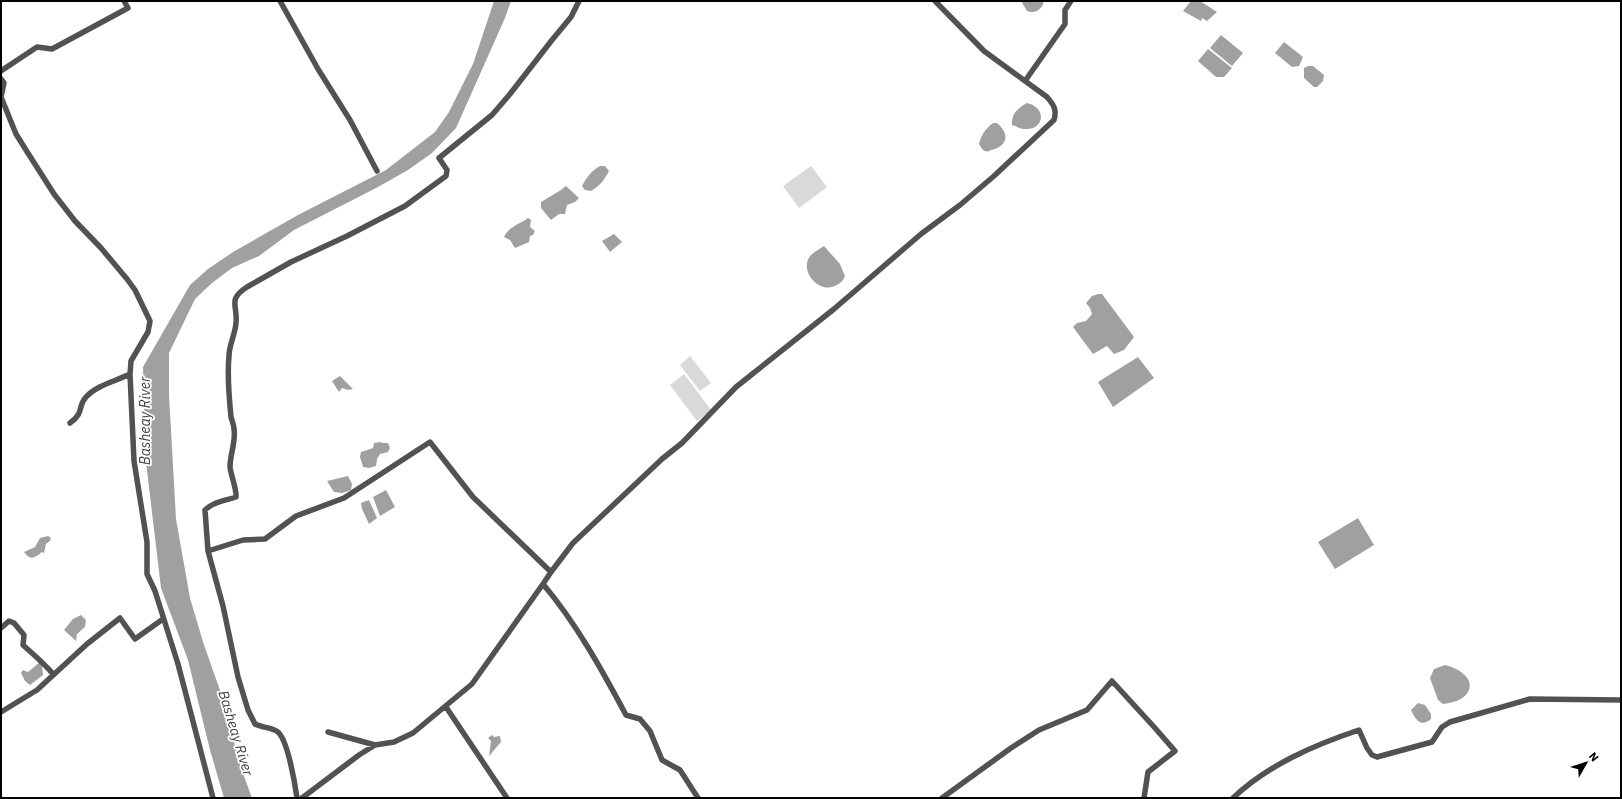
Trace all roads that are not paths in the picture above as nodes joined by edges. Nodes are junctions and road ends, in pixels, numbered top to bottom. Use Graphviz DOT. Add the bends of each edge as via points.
graph roads {
  1 [pos="124,1"];
  2 [pos="280,1"];
  3 [pos="579,1"];
  4 [pos="935,1"];
  5 [pos="1071,1"];
  6 [pos="1,71"];
  7 [pos="1,79"];
  8 [pos="1025,81"];
  9 [pos="376,171"];
  10 [pos="130,374"];
  11 [pos="70,423"];
  12 [pos="208,551"];
  13 [pos="551,572"];
  14 [pos="543,584"];
  15 [pos="163,619"];
  16 [pos="1,628"];
  17 [pos="53,674"];
  18 [pos="1621,700"];
  19 [pos="446,707"];
  20 [pos="1,712"];
  21 [pos="328,732"];
  22 [pos="375,745"];
  23 [pos="213,798"];
  24 [pos="297,798"];
  25 [pos="302,798"];
  26 [pos="507,798"];
  27 [pos="698,798"];
  28 [pos="942,798"];
  29 [pos="1144,798"];
  30 [pos="1233,798"];
  1 -- 6 [label="street" via="128,8 52,49 38,47"];
  2 -- 9 [label="street" via="350,120"];
  3 -- 12 [label="street" via="571,17 510,94 492,114 439,158 447,170 446,176 405,206 291,262 236,296 236,322 229,355 231,419 234,429 230,470 236,497 217,502 205,510"];
  4 -- 8 [label="street" via="984,50"];
  5 -- 8 [label="street" via="1065,10 1065,24"];
  7 -- 10 [label="street" via="4,83 1,97 16,134 54,194 127,279 150,321 148,332 131,361"];
  8 -- 13 [label="street" via="1054,105 1054,120 960,205 921,234 834,309 736,387 682,443 572,543"];
  10 -- 11 [label="street" via="90,394 83,401 79,416"];
  10 -- 15 [label="street" via="134,461 147,542 147,574"];
  12 -- 13 [label="street" via="243,540 265,539 296,516 344,498 430,442 473,497"];
  12 -- 24 [label="street" via="248,710 255,724 277,731 284,740"];
  13 -- 14 [label="street"];
  14 -- 19 [label="street" via="472,684"];
  14 -- 27 [label="street" via="559,603 626,715 640,719 650,731 662,760 680,770"];
  15 -- 17 [label="street" via="135,639 120,618"];
  15 -- 23 [label="street" via="178,664"];
  16 -- 17 [label="street" via="9,621 14,623 24,635 23,645"];
  17 -- 20 [label="street" via="36,690"];
  18 -- 30 [label="street" via="1530,699 1450,722 1442,727 1432,742 1378,757 1372,755 1367,748 1359,730 1293,756 1260,776"];
  19 -- 22 [label="street" via="404,738"];
  19 -- 26 [label="street"];
  21 -- 22 [label="street"];
  22 -- 25 [label="street"];
  28 -- 29 [label="street" via="1039,730 1087,710 1112,681 1175,751 1148,772"];
}
